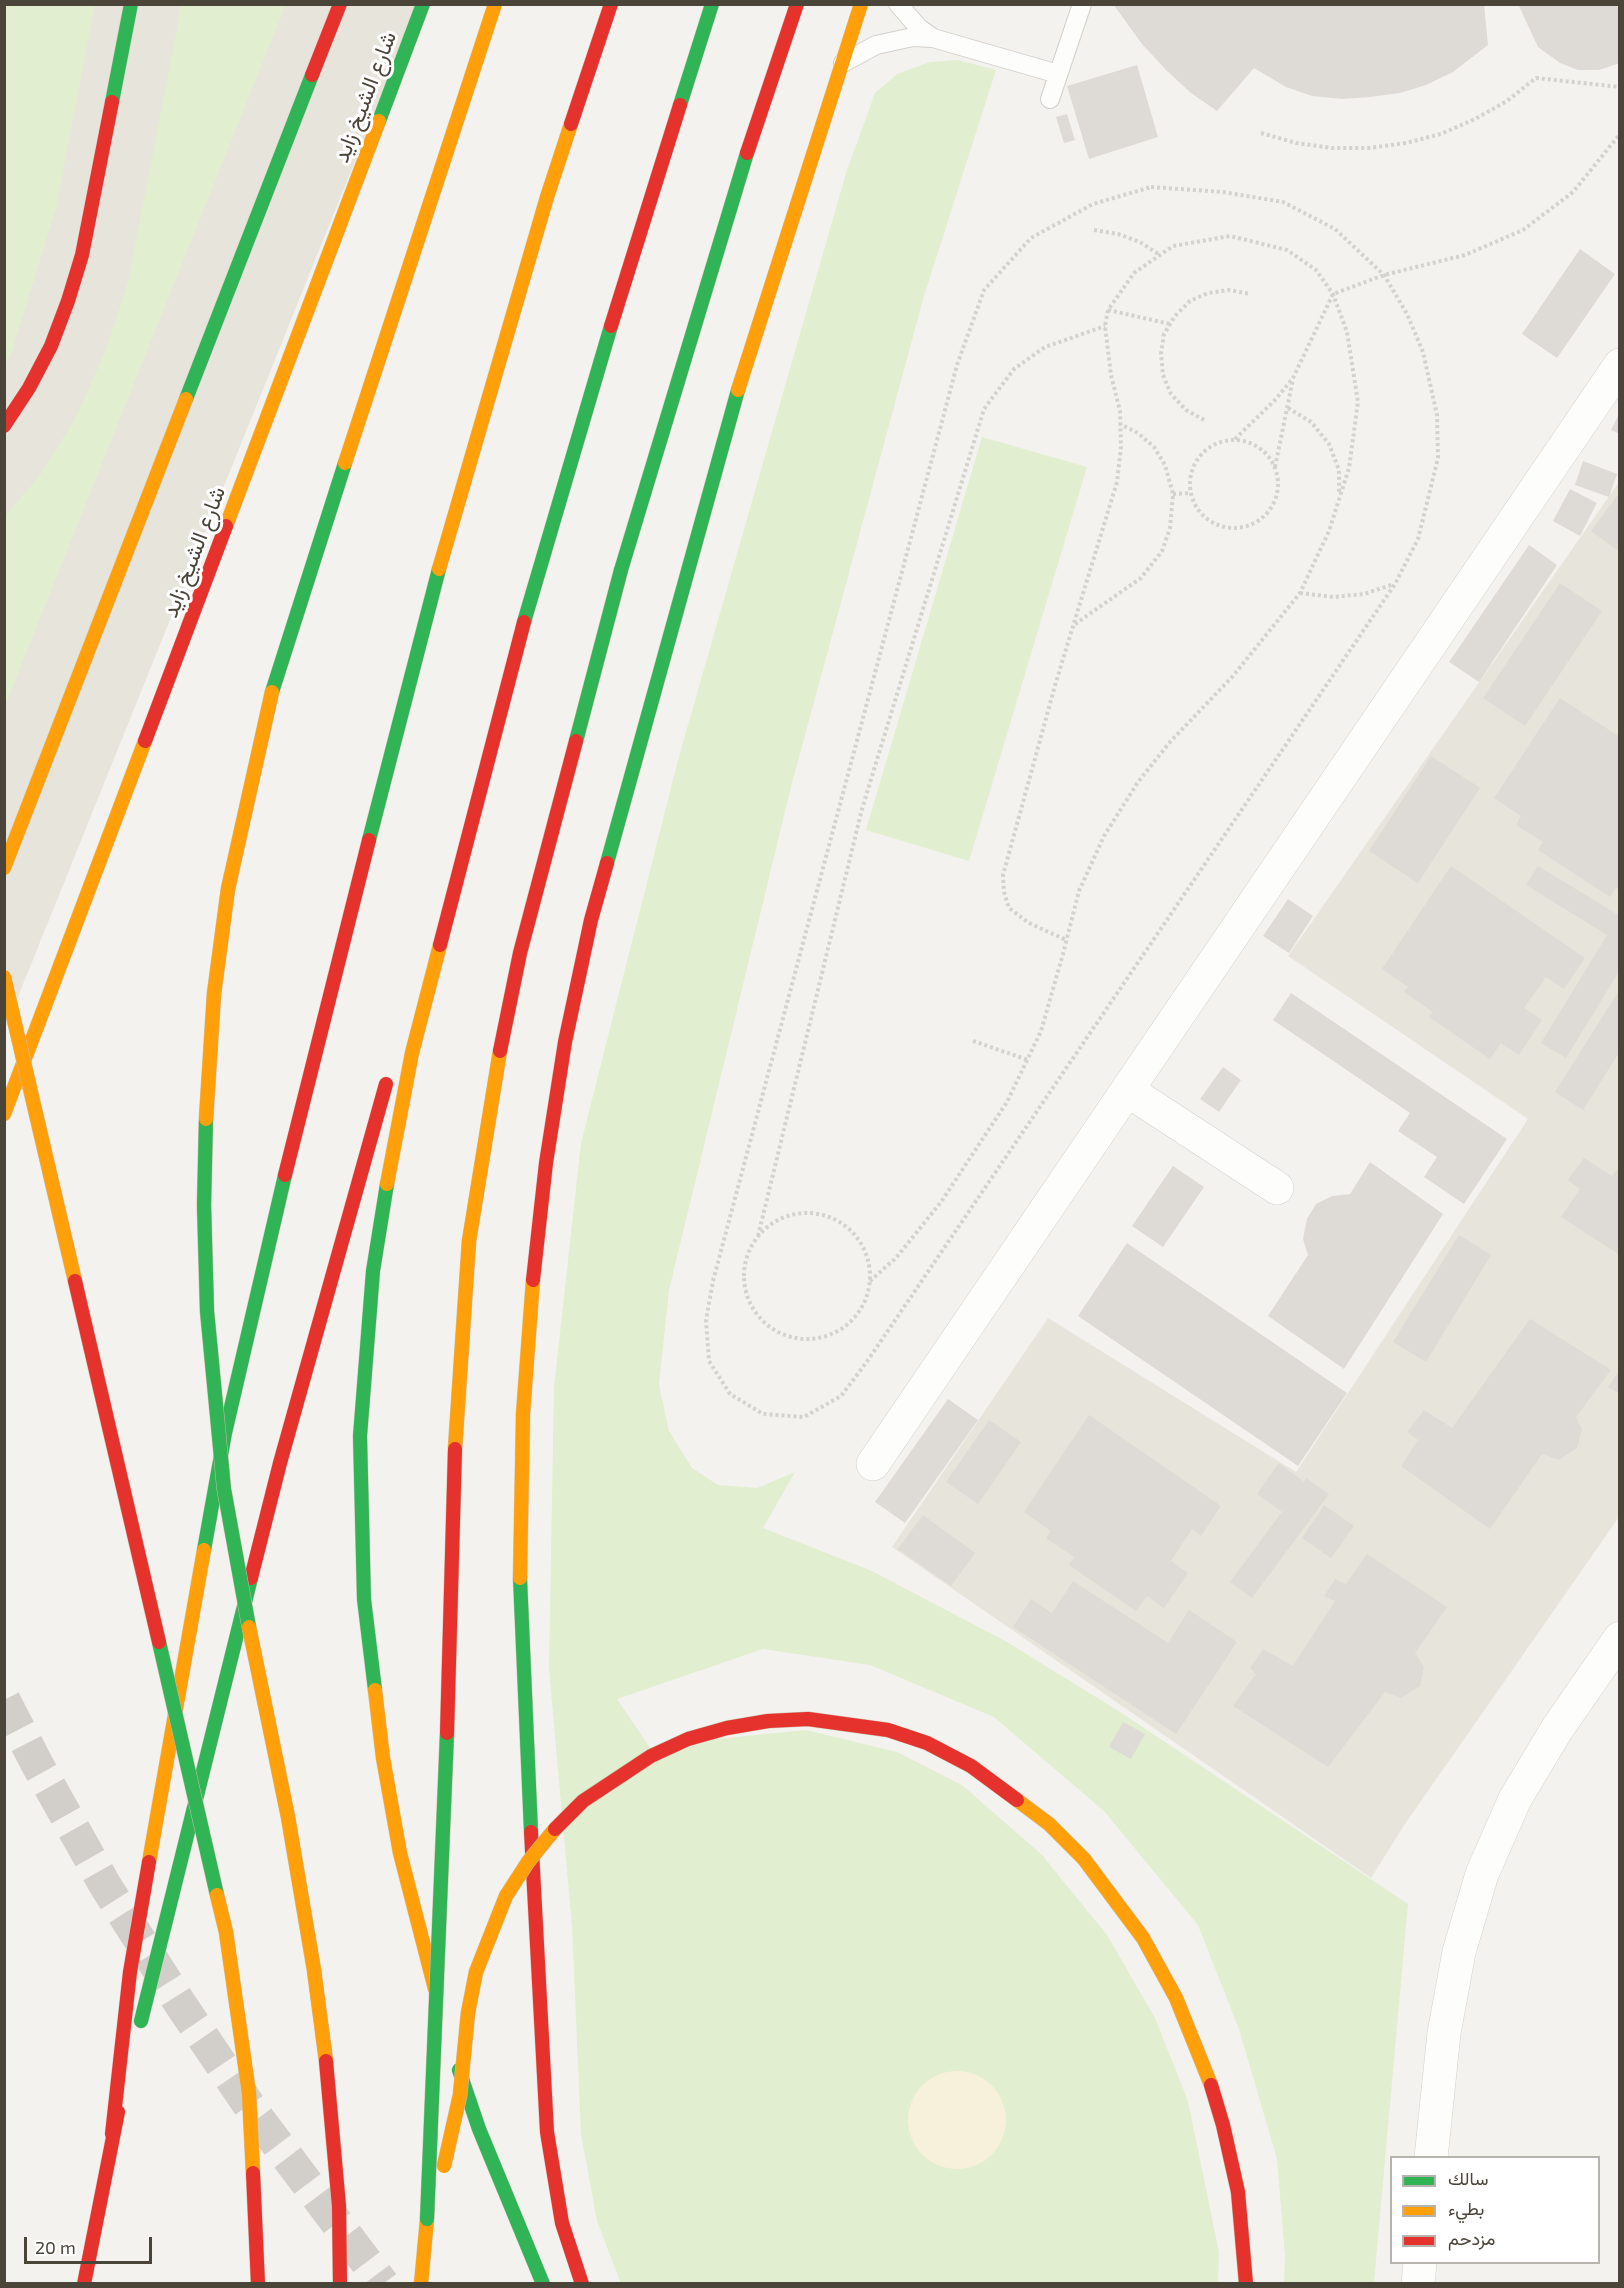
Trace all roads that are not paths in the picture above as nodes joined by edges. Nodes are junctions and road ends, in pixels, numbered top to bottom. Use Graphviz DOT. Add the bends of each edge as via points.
graph roads {
  1 [pos="131,4"];
  2 [pos="340,4"];
  3 [pos="423,4"];
  4 [pos="495,4"];
  5 [pos="611,4"];
  6 [pos="712,4"];
  7 [pos="797,4"];
  8 [pos="861,4"];
  9 [pos="898,4"];
  10 [pos="1082,4"];
  11 [pos="933,38"];
  12 [pos="842,64"];
  13 [pos="1058,74"];
  14 [pos="1050,99"];
  15 [pos="1620,365"];
  16 [pos="4,426"];
  17 [pos="4,868"];
  18 [pos="438,945"];
  19 [pos="4,977"];
  20 [pos="400,1042"];
  21 [pos="391,1072"];
  22 [pos="1127,1090"];
  23 [pos="4,1114"];
  24 [pos="1277,1188"];
  25 [pos="873,1464"];
  26 [pos="1620,1638"];
  27 [pos="112,2134"];
  28 [pos="1431,2156"];
  29 [pos="427,2219"];
  30 [pos="1420,2264"];
  31 [pos="84,2283"];
  32 [pos="258,2283"];
  33 [pos="340,2283"];
  34 [pos="421,2283"];
  35 [pos="543,2283"];
  36 [pos="582,2283"];
  37 [pos="1246,2283"];
  38 [pos="1418,2283"];
  1 -- 16 [label="main road" via="68,302 51,346"];
  2 -- 17 [label="main road"];
  3 -- 23 [label="main road, شارع الشيخ زايد"];
  4 -- 33 [label="main road, bridge" via="272,692 228,889 214,994 206,1100 207,1311 224,1489 316,1982 339,2206"];
  5 -- 27 [label="main road" via="547,197 437,575 320,1028 225,1433 130,1972"];
  6 -- 18 [label="main road" via="589,397 510,670"];
  7 -- 29 [label="main road, bridge" via="727,215 621,570 520,953 500,1049 469,1241 455,1432 445,1812"];
  8 -- 12 [label="main road"];
  9 -- 11 [label="lane"];
  10 -- 13 [label="lane"];
  11 -- 12 [label="lane" via="913,37 876,45"];
  11 -- 13 [label="lane"];
  12 -- 36 [label="main road" via="733,405 591,920 565,1042 546,1163 531,1293 523,1414 519,1538 522,1666 547,2132 562,2223"];
  13 -- 14 [label="lane"];
  15 -- 22 [label="street"];
  18 -- 20 [label="main road"];
  18 -- 35 [label="main road" via="390,1162 372,1282 360,1436 364,1599 383,1758 422,1946 479,2129"];
  19 -- 32 [label="main road, bridge" via="226,1932 249,2093"];
  21 -- 27 [label="main road" via="280,1463"];
  22 -- 24 [label="street"];
  22 -- 25 [label="street"];
  26 -- 28 [label="street" via="1557,1729 1515,1799 1482,1874 1456,1964 1444,2033"];
  27 -- 31 [label="main road"];
  29 -- 34 [label="main road"];
  29 -- 37 [label="main road, bridge" via="458,2106 476,1972 502,1906 528,1862 583,1801 651,1756 688,1739 727,1728 768,1721 828,1721 888,1730 927,1743 970,1766 1049,1824 1115,1898 1143,1938 1176,1998 1203,2061 1232,2159"];
  30 -- 38 [label="street"];
}
